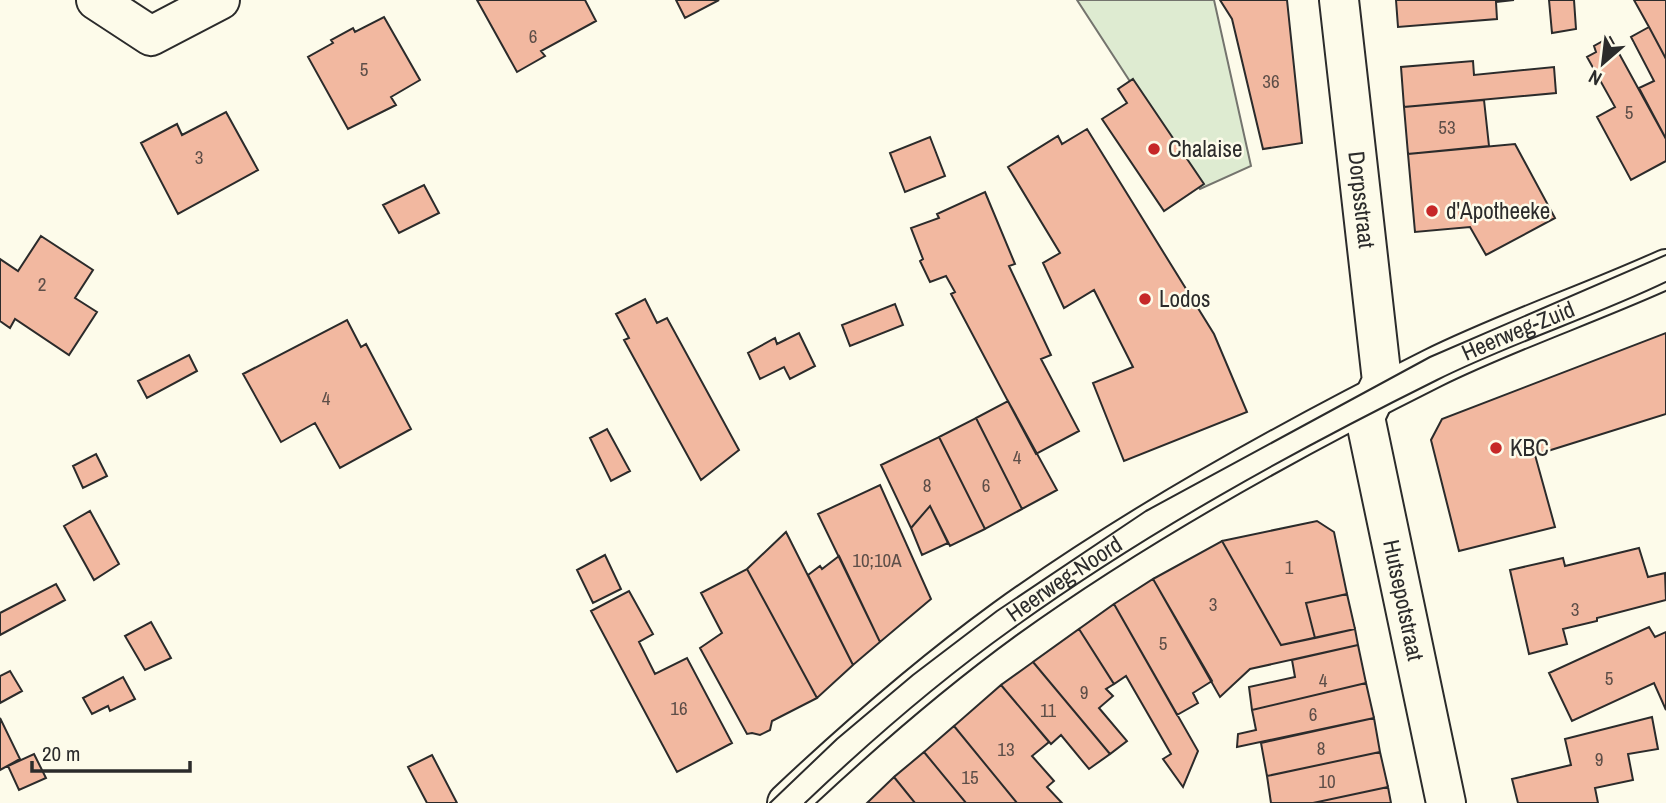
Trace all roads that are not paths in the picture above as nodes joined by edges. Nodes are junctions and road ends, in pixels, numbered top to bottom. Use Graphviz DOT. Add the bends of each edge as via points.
graph roads {
  1 [pos="96,0"];
  2 [pos="220,0"];
  3 [pos="1339,0"];
  4 [pos="1666,269"];
  5 [pos="1373,400"];
  6 [pos="787,803"];
  7 [pos="1446,803"];
  1 -- 2 [label="street" via="151,36"];
  3 -- 5 [label="street, Dorpsstraat" via="1382,381"];
  4 -- 5 [label="street, Heerweg-Zuid" via="1435,367"];
  5 -- 6 [label="street, Heerweg-Noord" via="1152,522 1045,591 921,684"];
  5 -- 7 [label="street, Hutsepotstraat" via="1365,417"];
}
